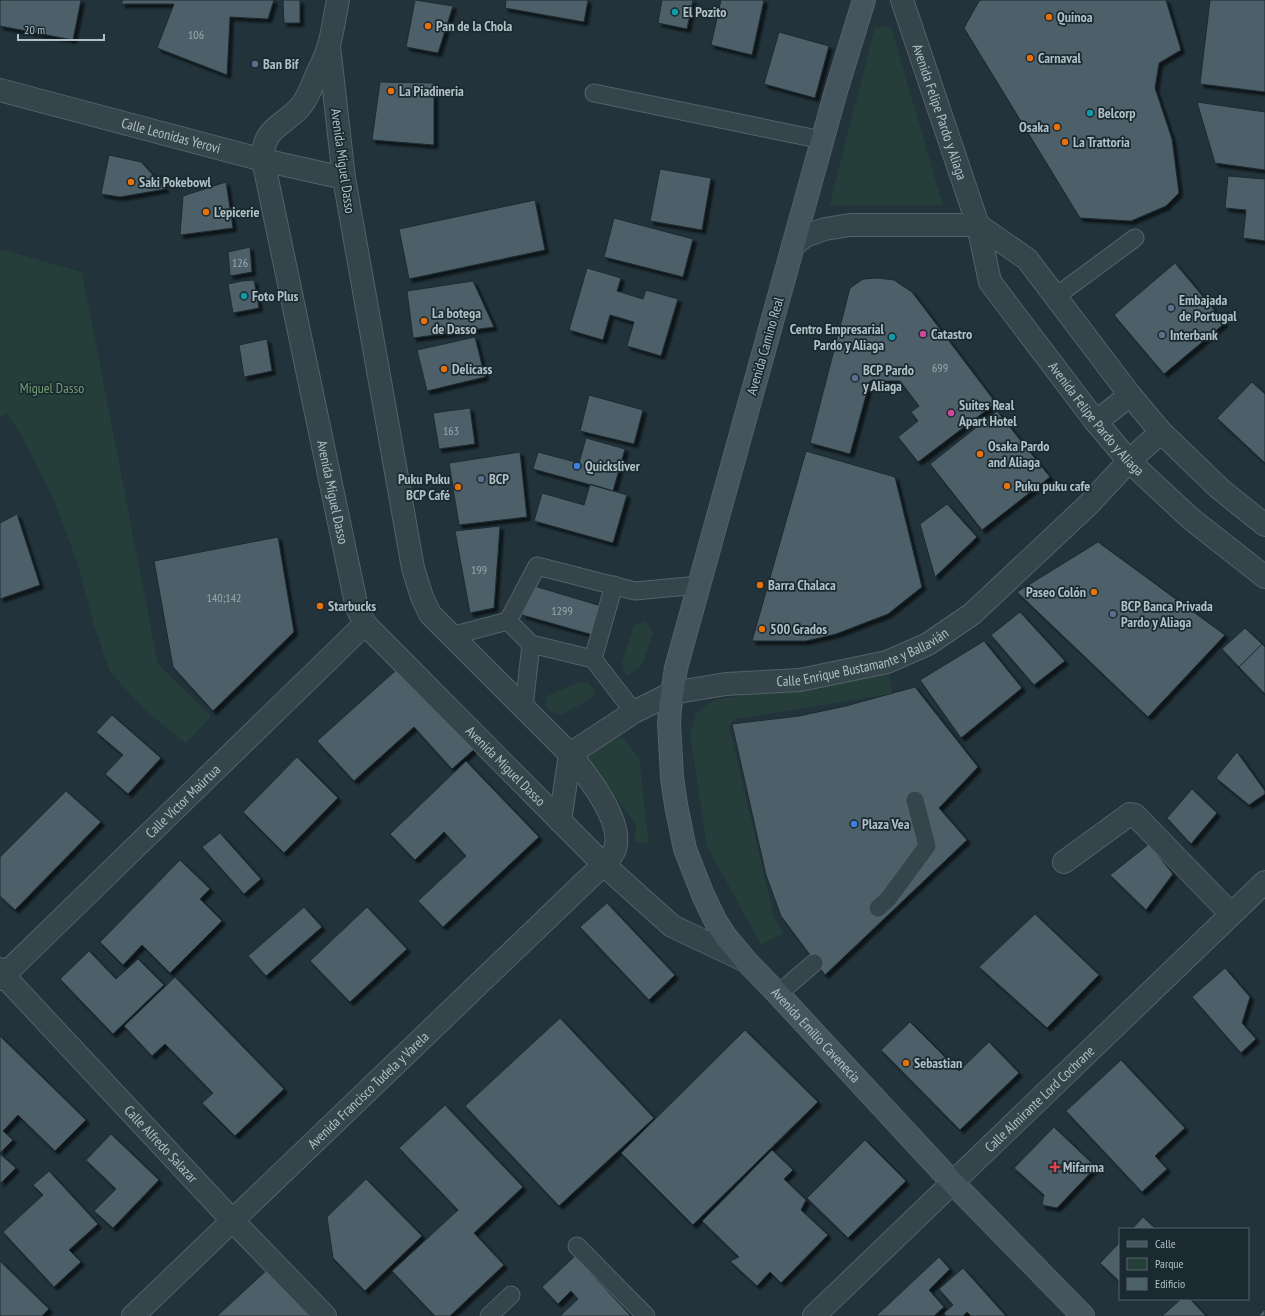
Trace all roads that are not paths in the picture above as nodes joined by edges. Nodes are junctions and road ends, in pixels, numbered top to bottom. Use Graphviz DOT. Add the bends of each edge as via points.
graph roads {
  1 [pos="338,0"];
  2 [pos="864,0"];
  3 [pos="902,0"];
  4 [pos="329,46"];
  5 [pos="0,90"];
  6 [pos="594,94"];
  7 [pos="822,140"];
  8 [pos="263,160"];
  9 [pos="344,178"];
  10 [pos="978,224"];
  11 [pos="1134,238"];
  12 [pos="793,246"];
  13 [pos="1055,297"];
  14 [pos="1130,395"];
  15 [pos="1096,422"];
  16 [pos="1161,432"];
  17 [pos="1129,461"];
  18 [pos="1265,525"];
  19 [pos="1265,577"];
  20 [pos="614,585"];
  21 [pos="699,585"];
  22 [pos="508,621"];
  23 [pos="365,624"];
  24 [pos="452,636"];
  25 [pos="531,644"];
  26 [pos="593,659"];
  27 [pos="672,693"];
  28 [pos="524,707"];
  29 [pos="634,712"];
  30 [pos="570,754"];
  31 [pos="915,800"];
  32 [pos="560,821"];
  33 [pos="1064,862"];
  34 [pos="603,864"];
  35 [pos="1265,882"];
  36 [pos="878,908"];
  37 [pos="1231,914"];
  38 [pos="746,961"];
  39 [pos="814,963"];
  40 [pos="1,975"];
  41 [pos="778,994"];
  42 [pos="952,1182"];
  43 [pos="232,1220"];
  44 [pos="577,1246"];
  45 [pos="511,1295"];
  46 [pos="133,1316"];
  47 [pos="325,1316"];
  48 [pos="489,1316"];
  49 [pos="646,1316"];
  50 [pos="814,1316"];
  51 [pos="1083,1316"];
  1 -- 4 [label="street, Avenida Miguel Dasso"];
  2 -- 7 [label="main road, Avenida Camino Real"];
  3 -- 10 [label="street, Avenida Felipe Pardo y Aliaga"];
  4 -- 8 [label="street, Avenida Miguel Dasso" via="305,100 271,132 266,140"];
  4 -- 9 [label="street, Avenida Miguel Dasso"];
  5 -- 8 [label="street, Calle Leonidas Yerovi"];
  6 -- 7 [label="lane"];
  7 -- 12 [label="main road, Avenida Camino Real"];
  8 -- 9 [label="street, Calle Leonidas Yerovi"];
  8 -- 23 [label="street, Avenida Miguel Dasso" via="357,608"];
  9 -- 24 [label="street, Avenida Miguel Dasso" via="413,568 430,614"];
  10 -- 12 [label="street" via="850,226 825,229 805,236"];
  10 -- 13 [label="street" via="1027,259"];
  10 -- 15 [label="street, Avenida Felipe Pardo y Aliaga" via="990,282"];
  11 -- 13 [label="lane"];
  12 -- 21 [label="main road, Avenida Camino Real"];
  13 -- 14 [label="street"];
  14 -- 15 [label="street"];
  14 -- 16 [label="street"];
  15 -- 17 [label="street, Avenida Felipe Pardo y Aliaga"];
  16 -- 17 [label="street, Calle Enrique Bustamante y Ballavián"];
  16 -- 18 [label="street" via="1220,490"];
  17 -- 19 [label="street, Avenida Felipe Pardo y Aliaga" via="1190,518"];
  17 -- 27 [label="street, Calle Enrique Bustamante y Ballavián" via="1089,504 972,614 928,644 887,662 800,680 726,684"];
  20 -- 21 [label="lane" via="635,591"];
  20 -- 22 [label="lane" via="537,566"];
  20 -- 26 [label="lane"];
  21 -- 27 [label="main road, Avenida Camino Real" via="676,668"];
  22 -- 24 [label="lane"];
  22 -- 25 [label="lane"];
  23 -- 32 [label="street, Avenida Miguel Dasso"];
  23 -- 40 [label="street, Calle Víctor Maúrtua"];
  24 -- 28 [label="street, Avenida Miguel Dasso"];
  25 -- 26 [label="lane"];
  25 -- 28 [label="lane"];
  26 -- 29 [label="lane"];
  27 -- 29 [label="street, Calle Enrique Bustamante y Ballavián"];
  27 -- 38 [label="main road, Avenida Emilio Cavenecia" via="669,723 672,777 685,849 715,920"];
  28 -- 30 [label="street, Avenida Miguel Dasso"];
  29 -- 30 [label="street, Calle Enrique Bustamante y Ballavián"];
  30 -- 32 [label="street"];
  30 -- 34 [label="street, Avenida Miguel Dasso" via="599,795 616,829 612,855"];
  31 -- 36 [label="lane" via="927,846 888,899"];
  32 -- 34 [label="street, Avenida Miguel Dasso"];
  33 -- 37 [label="street" via="1130,814 1136,815"];
  34 -- 38 [label="street, Avenida Miguel Dasso" via="672,926"];
  34 -- 43 [label="street, Avenida Francisco Tudela y Varela"];
  35 -- 37 [label="street, Calle Almirante Lord Cochrane"];
  37 -- 42 [label="street, Calle Almirante Lord Cochrane"];
  38 -- 41 [label="main road, Avenida Emilio Cavenecia"];
  39 -- 41 [label="lane"];
  40 -- 43 [label="street, Calle Alfredo Salazar"];
  41 -- 42 [label="main road, Avenida Emilio Cavenecia"];
  42 -- 50 [label="street, Calle Almirante Lord Cochrane"];
  42 -- 51 [label="main road, Avenida Emilio Cavenecia"];
  43 -- 46 [label="street, Avenida Francisco Tudela y Varela"];
  43 -- 47 [label="street, Calle Alfredo Salazar"];
  44 -- 49 [label="lane"];
  45 -- 48 [label="lane"];
}
